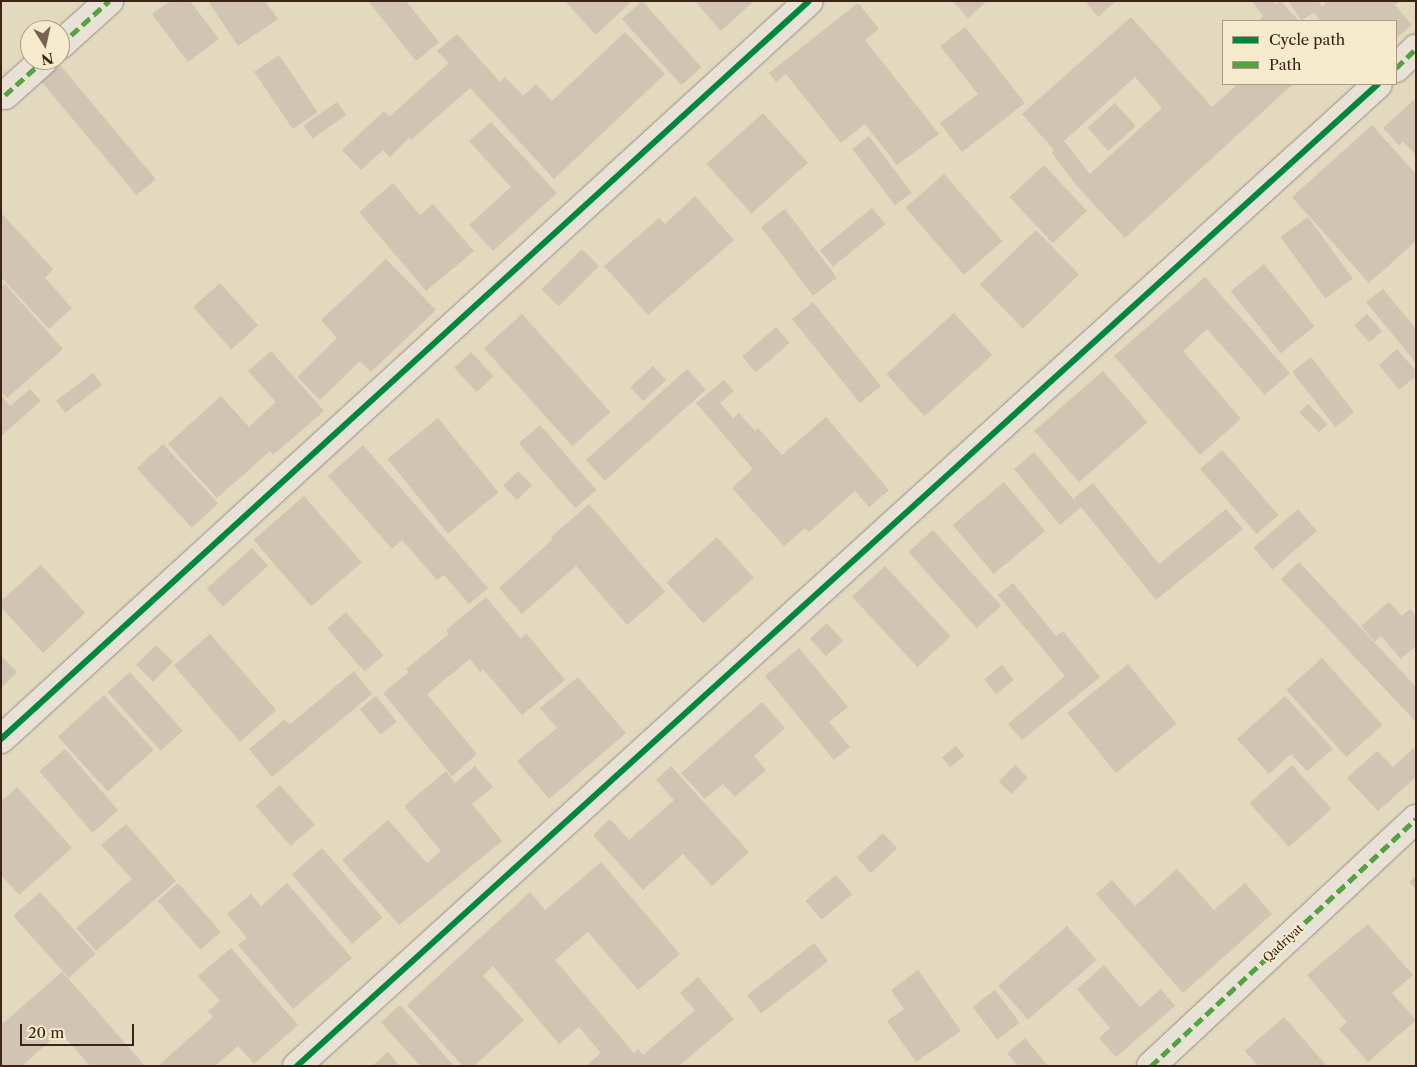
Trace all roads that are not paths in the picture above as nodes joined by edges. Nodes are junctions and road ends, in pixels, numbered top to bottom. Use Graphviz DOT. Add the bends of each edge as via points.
graph roads {
  1 [pos="108,1"];
  2 [pos="809,1"];
  3 [pos="70,36"];
  4 [pos="1416,49"];
  5 [pos="1397,67"];
  6 [pos="33,70"];
  7 [pos="1377,85"];
  8 [pos="5,95"];
  9 [pos="1,739"];
  10 [pos="1416,819"];
  11 [pos="297,1066"];
  12 [pos="1151,1066"];
  1 -- 3 [label="street"];
  2 -- 9 [label="street"];
  4 -- 5 [label="street"];
  6 -- 8 [label="street"];
  7 -- 11 [label="street"];
  10 -- 12 [label="street, Qadriyat"];
}
